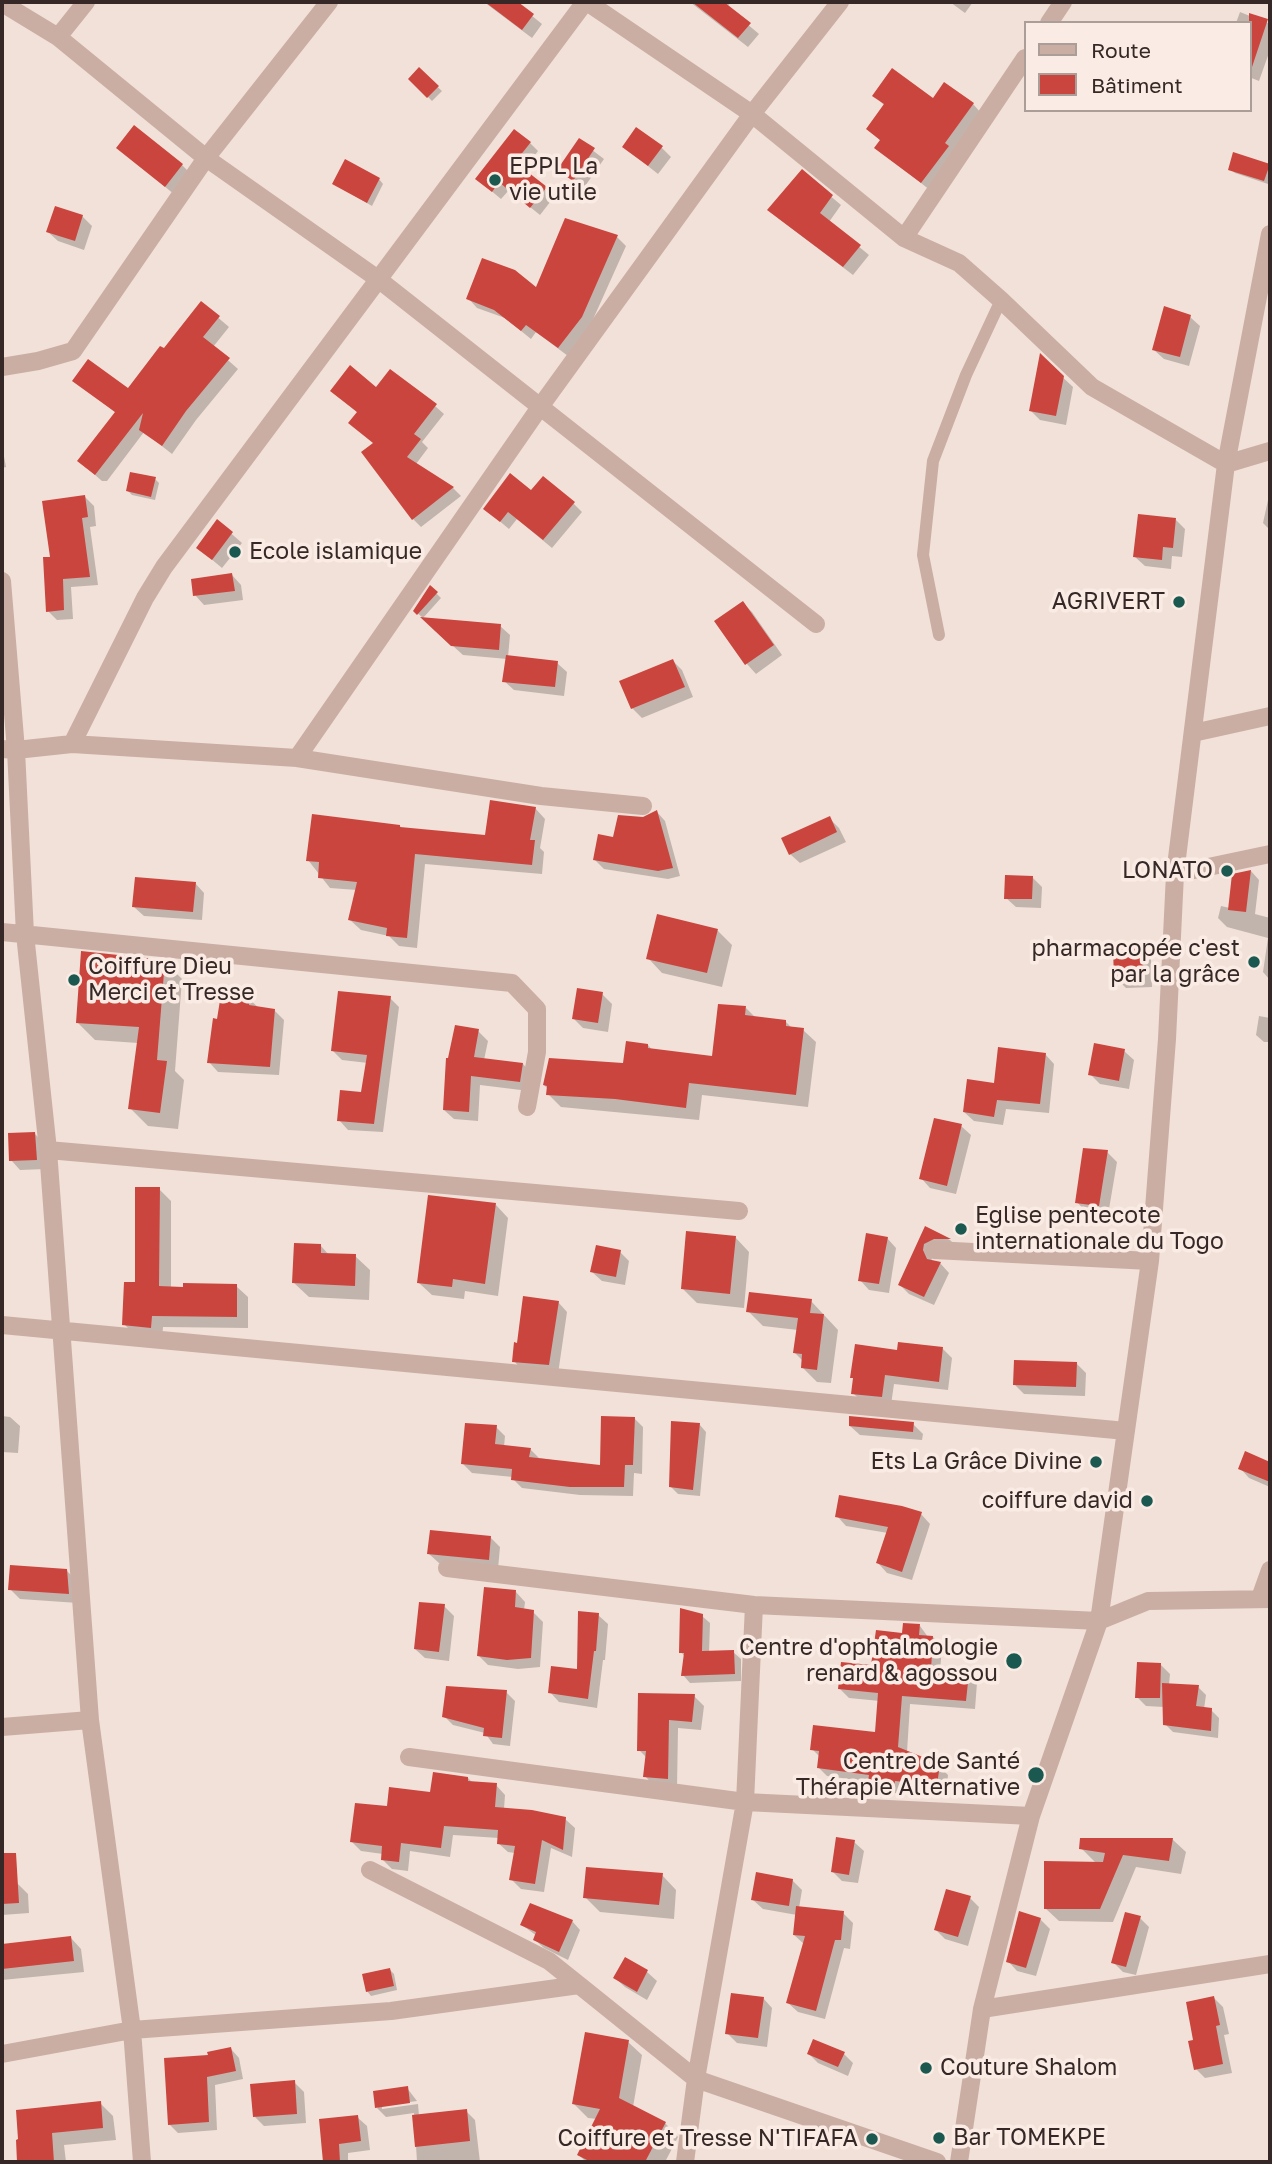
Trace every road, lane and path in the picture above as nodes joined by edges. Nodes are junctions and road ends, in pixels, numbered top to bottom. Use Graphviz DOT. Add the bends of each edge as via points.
graph roads {
  1 [pos="86,2"];
  2 [pos="328,2"];
  3 [pos="586,2"];
  4 [pos="840,2"];
  5 [pos="1063,2"];
  6 [pos="2,3"];
  7 [pos="1050,21"];
  8 [pos="58,37"];
  9 [pos="1024,59"];
  10 [pos="752,114"];
  11 [pos="206,158"];
  12 [pos="1270,234"];
  13 [pos="904,237"];
  14 [pos="1266,272"];
  15 [pos="378,279"];
  16 [pos="1001,300"];
  17 [pos="2,367"];
  18 [pos="540,407"];
  19 [pos="1270,452"];
  20 [pos="1226,464"];
  21 [pos="2,581"];
  22 [pos="816,624"];
  23 [pos="939,635"];
  24 [pos="1270,716"];
  25 [pos="1193,733"];
  26 [pos="72,744"];
  27 [pos="9,750"];
  28 [pos="297,758"];
  29 [pos="643,806"];
  30 [pos="1270,854"];
  31 [pos="1175,874"];
  32 [pos="2,932"];
  33 [pos="25,934"];
  34 [pos="527,1107"];
  35 [pos="48,1150"];
  36 [pos="739,1210"];
  37 [pos="934,1250"];
  38 [pos="1150,1261"];
  39 [pos="2,1325"];
  40 [pos="62,1332"];
  41 [pos="1126,1431"];
  42 [pos="447,1568"];
  43 [pos="1270,1570"];
  44 [pos="1265,1598"];
  45 [pos="754,1605"];
  46 [pos="1099,1622"];
  47 [pos="90,1720"];
  48 [pos="2,1727"];
  49 [pos="409,1757"];
  50 [pos="745,1802"];
  51 [pos="1031,1816"];
  52 [pos="370,1870"];
  53 [pos="1270,1964"];
  54 [pos="579,1985"];
  55 [pos="982,2009"];
  56 [pos="132,2030"];
  57 [pos="2,2053"];
  58 [pos="696,2080"];
  59 [pos="142,2162"];
  60 [pos="685,2162"];
  61 [pos="937,2162"];
  62 [pos="960,2162"];
  1 -- 8 [label="street"];
  2 -- 11 [label="street"];
  3 -- 10 [label="street"];
  3 -- 15 [label="street"];
  4 -- 10 [label="street"];
  5 -- 7 [label="street"];
  6 -- 8 [label="street"];
  8 -- 11 [label="street"];
  9 -- 13 [label="street"];
  10 -- 13 [label="street"];
  10 -- 18 [label="street"];
  11 -- 15 [label="street"];
  11 -- 17 [label="street" via="73,351"];
  12 -- 14 [label="street"];
  13 -- 16 [label="street" via="959,263"];
  14 -- 20 [label="street"];
  15 -- 18 [label="street"];
  15 -- 26 [label="street" via="164,567"];
  16 -- 20 [label="street" via="1092,387"];
  16 -- 23 [label="lane" via="933,461 923,555"];
  18 -- 22 [label="street"];
  18 -- 28 [label="street"];
  19 -- 20 [label="street"];
  20 -- 25 [label="street"];
  21 -- 27 [label="street"];
  24 -- 25 [label="street"];
  25 -- 31 [label="street"];
  26 -- 27 [label="street"];
  26 -- 28 [label="street"];
  27 -- 33 [label="street"];
  28 -- 29 [label="street" via="541,796"];
  30 -- 31 [label="street"];
  31 -- 38 [label="street"];
  32 -- 33 [label="street"];
  33 -- 34 [label="street" via="512,983 537,1009 537,1052"];
  33 -- 35 [label="street"];
  35 -- 36 [label="street"];
  35 -- 40 [label="street"];
  37 -- 38 [label="street"];
  38 -- 41 [label="street"];
  39 -- 40 [label="street"];
  40 -- 41 [label="street"];
  40 -- 47 [label="street"];
  41 -- 46 [label="street"];
  42 -- 45 [label="street"];
  43 -- 44 [label="street"];
  44 -- 46 [label="street" via="1148,1601"];
  45 -- 46 [label="street"];
  45 -- 50 [label="street"];
  46 -- 51 [label="street"];
  47 -- 48 [label="street"];
  47 -- 56 [label="street"];
  49 -- 50 [label="street"];
  50 -- 51 [label="street"];
  50 -- 58 [label="street"];
  51 -- 55 [label="street"];
  52 -- 54 [label="street" via="549,1961"];
  53 -- 55 [label="street"];
  54 -- 56 [label="street" via="391,2011"];
  54 -- 58 [label="street"];
  55 -- 62 [label="street"];
  56 -- 57 [label="street"];
  56 -- 59 [label="street"];
  58 -- 60 [label="street"];
  58 -- 61 [label="street"];
}
